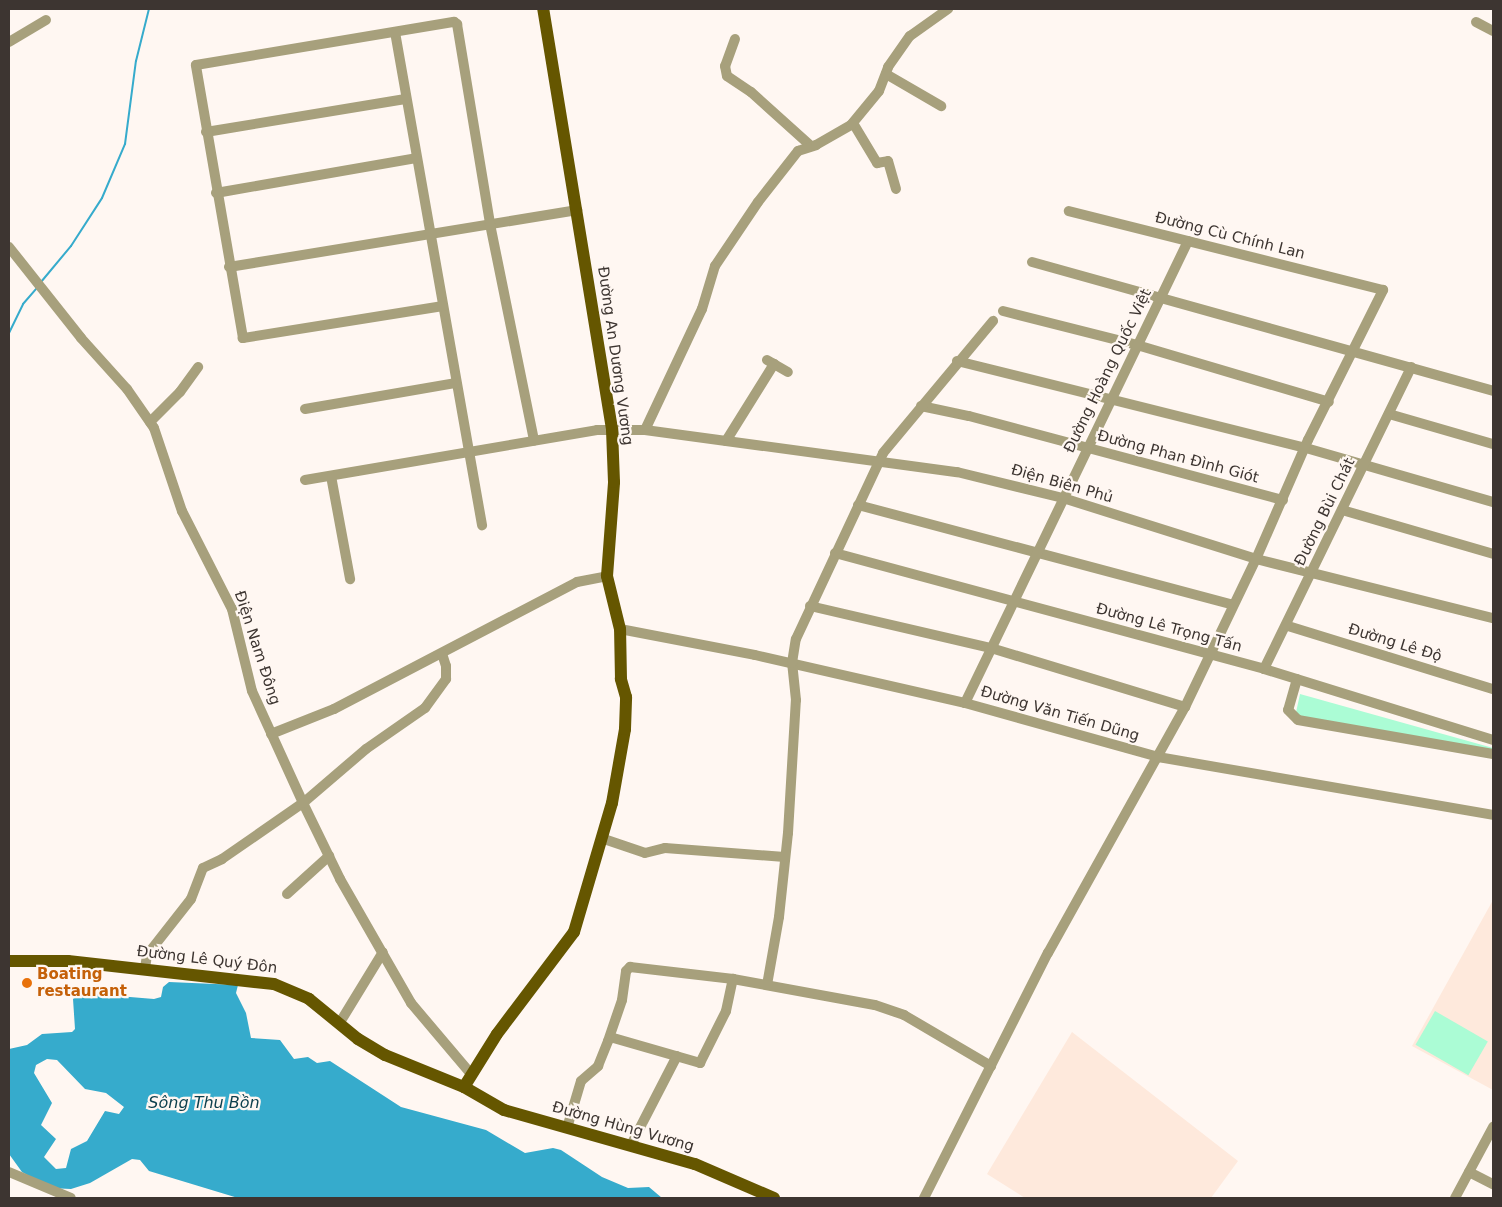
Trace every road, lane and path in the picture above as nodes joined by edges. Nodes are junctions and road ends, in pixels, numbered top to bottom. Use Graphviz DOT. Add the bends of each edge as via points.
graph roads {
  1 [pos="543,9"];
  2 [pos="948,9"];
  3 [pos="46,20"];
  4 [pos="1476,22"];
  5 [pos="1493,31"];
  6 [pos="395,32"];
  7 [pos="735,39"];
  8 [pos="9,42"];
  9 [pos="886,74"];
  10 [pos="404,99"];
  11 [pos="941,106"];
  12 [pos="852,123"];
  13 [pos="206,132"];
  14 [pos="810,146"];
  15 [pos="416,158"];
  16 [pos="896,189"];
  17 [pos="216,193"];
  18 [pos="577,210"];
  19 [pos="1069,211"];
  20 [pos="490,224"];
  21 [pos="430,233"];
  22 [pos="1188,241"];
  23 [pos="9,247"];
  24 [pos="1032,262"];
  25 [pos="229,267"];
  26 [pos="1160,297"];
  27 [pos="443,306"];
  28 [pos="1003,311"];
  29 [pos="993,321"];
  30 [pos="1137,345"];
  31 [pos="1355,350"];
  32 [pos="957,361"];
  33 [pos="198,367"];
  34 [pos="1411,367"];
  35 [pos="788,372"];
  36 [pos="455,382"];
  37 [pos="1493,391"];
  38 [pos="1111,400"];
  39 [pos="1329,402"];
  40 [pos="921,406"];
  41 [pos="305,409"];
  42 [pos="1389,414"];
  43 [pos="150,422"];
  44 [pos="612,429"];
  45 [pos="645,430"];
  46 [pos="534,441"];
  47 [pos="726,441"];
  48 [pos="1493,444"];
  49 [pos="1306,448"];
  50 [pos="1087,449"];
  51 [pos="469,452"];
  52 [pos="878,462"];
  53 [pos="1364,465"];
  54 [pos="331,476"];
  55 [pos="305,480"];
  56 [pos="1064,498"];
  57 [pos="1283,500"];
  58 [pos="1493,502"];
  59 [pos="858,505"];
  60 [pos="1342,510"];
  61 [pos="482,525"];
  62 [pos="835,553"];
  63 [pos="1036,554"];
  64 [pos="1493,554"];
  65 [pos="1256,559"];
  66 [pos="1313,571"];
  67 [pos="607,576"];
  68 [pos="350,579"];
  69 [pos="1014,601"];
  70 [pos="1233,605"];
  71 [pos="810,606"];
  72 [pos="1493,618"];
  73 [pos="1288,626"];
  74 [pos="620,630"];
  75 [pos="991,648"];
  76 [pos="442,654"];
  77 [pos="1209,655"];
  78 [pos="792,663"];
  79 [pos="1264,669"];
  80 [pos="1297,679"];
  81 [pos="1493,689"];
  82 [pos="965,703"];
  83 [pos="1185,707"];
  84 [pos="271,734"];
  85 [pos="1493,740"];
  86 [pos="1493,754"];
  87 [pos="1158,757"];
  88 [pos="303,803"];
  89 [pos="1493,815"];
  90 [pos="601,838"];
  91 [pos="329,856"];
  92 [pos="785,857"];
  93 [pos="287,894"];
  94 [pos="383,952"];
  95 [pos="9,961"];
  96 [pos="145,968"];
  97 [pos="733,979"];
  98 [pos="767,985"];
  99 [pos="339,1024"];
  100 [pos="610,1036"];
  101 [pos="677,1056"];
  102 [pos="991,1066"];
  103 [pos="471,1074"];
  104 [pos="464,1087"];
  105 [pos="1493,1127"];
  106 [pos="566,1128"];
  107 [pos="632,1146"];
  108 [pos="9,1172"];
  109 [pos="1469,1172"];
  110 [pos="1493,1184"];
  111 [pos="72,1198"];
  112 [pos="774,1198"];
  113 [pos="925,1198"];
  114 [pos="1455,1198"];
  1 -- 18 [label="main road, Đường An Dương Vương"];
  2 -- 9 [label="street" via="910,36"];
  3 -- 8 [label="street"];
  4 -- 5 [label="street"];
  6 -- 10 [label="street"];
  6 -- 13 [label="street" via="197,64 195,69"];
  6 -- 20 [label="street" via="457,24"];
  7 -- 14 [label="street" via="724,70 726,76 751,92"];
  9 -- 11 [label="street"];
  9 -- 12 [label="street" via="879,91"];
  10 -- 13 [label="street"];
  10 -- 15 [label="street"];
  12 -- 14 [label="street" via="832,137"];
  12 -- 16 [label="street" via="877,163 888,161"];
  13 -- 17 [label="street"];
  14 -- 45 [label="street" via="798,151 758,202 715,266 702,308"];
  15 -- 17 [label="street"];
  15 -- 21 [label="street"];
  17 -- 25 [label="street"];
  18 -- 20 [label="street"];
  18 -- 44 [label="main road, Đường An Dương Vương"];
  19 -- 22 [label="street, Đường Cù Chính Lan"];
  20 -- 21 [label="street"];
  20 -- 46 [label="street"];
  21 -- 25 [label="street"];
  21 -- 27 [label="street"];
  22 -- 26 [label="street, Đường Hoàng Quốc Việt"];
  22 -- 31 [label="street, Đường Cù Chính Lan" via="1383,290"];
  23 -- 43 [label="street, Điện Nam Đông" via="127,389"];
  24 -- 26 [label="street"];
  25 -- 27 [label="street" via="241,336 247,340"];
  26 -- 30 [label="street, Đường Hoàng Quốc Việt"];
  26 -- 31 [label="street"];
  27 -- 36 [label="street"];
  28 -- 30 [label="street"];
  29 -- 32 [label="street"];
  30 -- 38 [label="street, Đường Hoàng Quốc Việt"];
  30 -- 39 [label="street"];
  31 -- 34 [label="street"];
  31 -- 39 [label="street"];
  32 -- 38 [label="street"];
  32 -- 40 [label="street"];
  33 -- 43 [label="street" via="180,392"];
  34 -- 37 [label="street"];
  34 -- 42 [label="street, Đường Bùi Chát"];
  35 -- 47 [label="street" via="770,362"];
  36 -- 41 [label="street"];
  36 -- 51 [label="street"];
  38 -- 49 [label="street"];
  38 -- 50 [label="street, Đường Hoàng Quốc Việt"];
  39 -- 49 [label="street"];
  40 -- 50 [label="street, Đường Phan Đình Giót"];
  40 -- 52 [label="street"];
  42 -- 48 [label="street"];
  42 -- 53 [label="street, Đường Bùi Chát"];
  43 -- 84 [label="street, Điện Nam Đông" via="166,458 182,511 232,609 252,691"];
  44 -- 45 [label="street, Điện Biên Phủ"];
  44 -- 46 [label="street, Điện Biên Phủ"];
  44 -- 67 [label="main road, Đường An Dương Vương" via="614,482"];
  45 -- 47 [label="street, Điện Biên Phủ"];
  46 -- 51 [label="street, Điện Biên Phủ"];
  47 -- 52 [label="street, Điện Biên Phủ"];
  49 -- 53 [label="street"];
  49 -- 57 [label="street"];
  50 -- 56 [label="street, Đường Hoàng Quốc Việt"];
  50 -- 57 [label="street, Đường Phan Đình Giót"];
  51 -- 54 [label="street, Điện Biên Phủ"];
  51 -- 61 [label="street"];
  52 -- 56 [label="street, Điện Biên Phủ" via="957,472"];
  52 -- 59 [label="street"];
  53 -- 58 [label="street"];
  53 -- 60 [label="street, Đường Bùi Chát"];
  54 -- 55 [label="street, Điện Biên Phủ"];
  54 -- 68 [label="street"];
  56 -- 63 [label="street, Đường Hoàng Quốc Việt"];
  56 -- 65 [label="street, Điện Biên Phủ"];
  57 -- 65 [label="street"];
  59 -- 62 [label="street"];
  59 -- 63 [label="street"];
  60 -- 64 [label="street"];
  60 -- 66 [label="street, Đường Bùi Chát"];
  62 -- 69 [label="street, Đường Lê Trọng Tấn"];
  62 -- 71 [label="street"];
  63 -- 69 [label="street, Đường Hoàng Quốc Việt"];
  63 -- 70 [label="street"];
  65 -- 66 [label="street, Điện Biên Phủ"];
  65 -- 70 [label="street"];
  66 -- 72 [label="street, Điện Biên Phủ"];
  66 -- 73 [label="street, Đường Bùi Chát"];
  67 -- 74 [label="main road, Đường An Dương Vương"];
  67 -- 76 [label="street" via="578,582"];
  69 -- 75 [label="street, Đường Hoàng Quốc Việt"];
  69 -- 77 [label="street, Đường Lê Trọng Tấn"];
  70 -- 77 [label="street"];
  71 -- 75 [label="street"];
  71 -- 78 [label="street" via="796,639"];
  73 -- 79 [label="street, Đường Bùi Chát"];
  73 -- 81 [label="street, Đường Lê Độ"];
  74 -- 78 [label="street, Đường Văn Tiến Dũng"];
  74 -- 90 [label="main road, Đường An Dương Vương" via="621,679 626,697 625,729 612,803"];
  75 -- 82 [label="street, Đường Hoàng Quốc Việt"];
  75 -- 83 [label="street"];
  76 -- 84 [label="street" via="334,709"];
  76 -- 88 [label="street" via="446,679 425,708 366,749"];
  77 -- 79 [label="street, Đường Lê Trọng Tấn"];
  77 -- 83 [label="street"];
  78 -- 82 [label="street, Đường Văn Tiến Dũng"];
  78 -- 92 [label="street" via="796,700"];
  79 -- 80 [label="street, Đường Lê Trọng Tấn"];
  80 -- 85 [label="street, Đường Lê Trọng Tấn"];
  80 -- 86 [label="street" via="1288,710 1298,720"];
  82 -- 87 [label="street, Đường Văn Tiến Dũng"];
  83 -- 87 [label="street"];
  84 -- 88 [label="street, Điện Nam Đông"];
  87 -- 89 [label="street, Đường Văn Tiến Dũng"];
  87 -- 102 [label="street" via="1048,953"];
  88 -- 91 [label="street, Điện Nam Đông"];
  88 -- 96 [label="street" via="222,859 203,868 191,899 147,955"];
  90 -- 92 [label="street" via="645,853 665,848"];
  90 -- 103 [label="main road, Đường An Dương Vương" via="589,889 574,932"];
  91 -- 93 [label="street"];
  91 -- 94 [label="street, Điện Nam Đông"];
  92 -- 98 [label="street"];
  94 -- 99 [label="street"];
  94 -- 103 [label="street, Điện Nam Đông" via="411,1003"];
  95 -- 96 [label="main road, Đường Lê Quý Đôn" via="68,961"];
  96 -- 99 [label="main road, Đường Lê Quý Đôn" via="274,984 309,999"];
  97 -- 98 [label="street"];
  97 -- 100 [label="street" via="629,968"];
  97 -- 101 [label="street" via="726,1011 702,1062 696,1064"];
  98 -- 102 [label="street" via="874,1005 904,1015"];
  99 -- 104 [label="main road, Đường Lê Quý Đôn" via="385,1055"];
  100 -- 101 [label="street"];
  100 -- 106 [label="street" via="598,1066 581,1081"];
  101 -- 107 [label="street"];
  102 -- 113 [label="street"];
  103 -- 104 [label="main road, Đường An Dương Vương"];
  104 -- 106 [label="main road, Đường Hùng Vương" via="504,1110"];
  105 -- 109 [label="street"];
  106 -- 107 [label="main road, Đường Hùng Vương"];
  107 -- 112 [label="main road, Đường Hùng Vương" via="695,1164"];
  108 -- 111 [label="street"];
  109 -- 110 [label="street"];
  109 -- 114 [label="street"];
}
